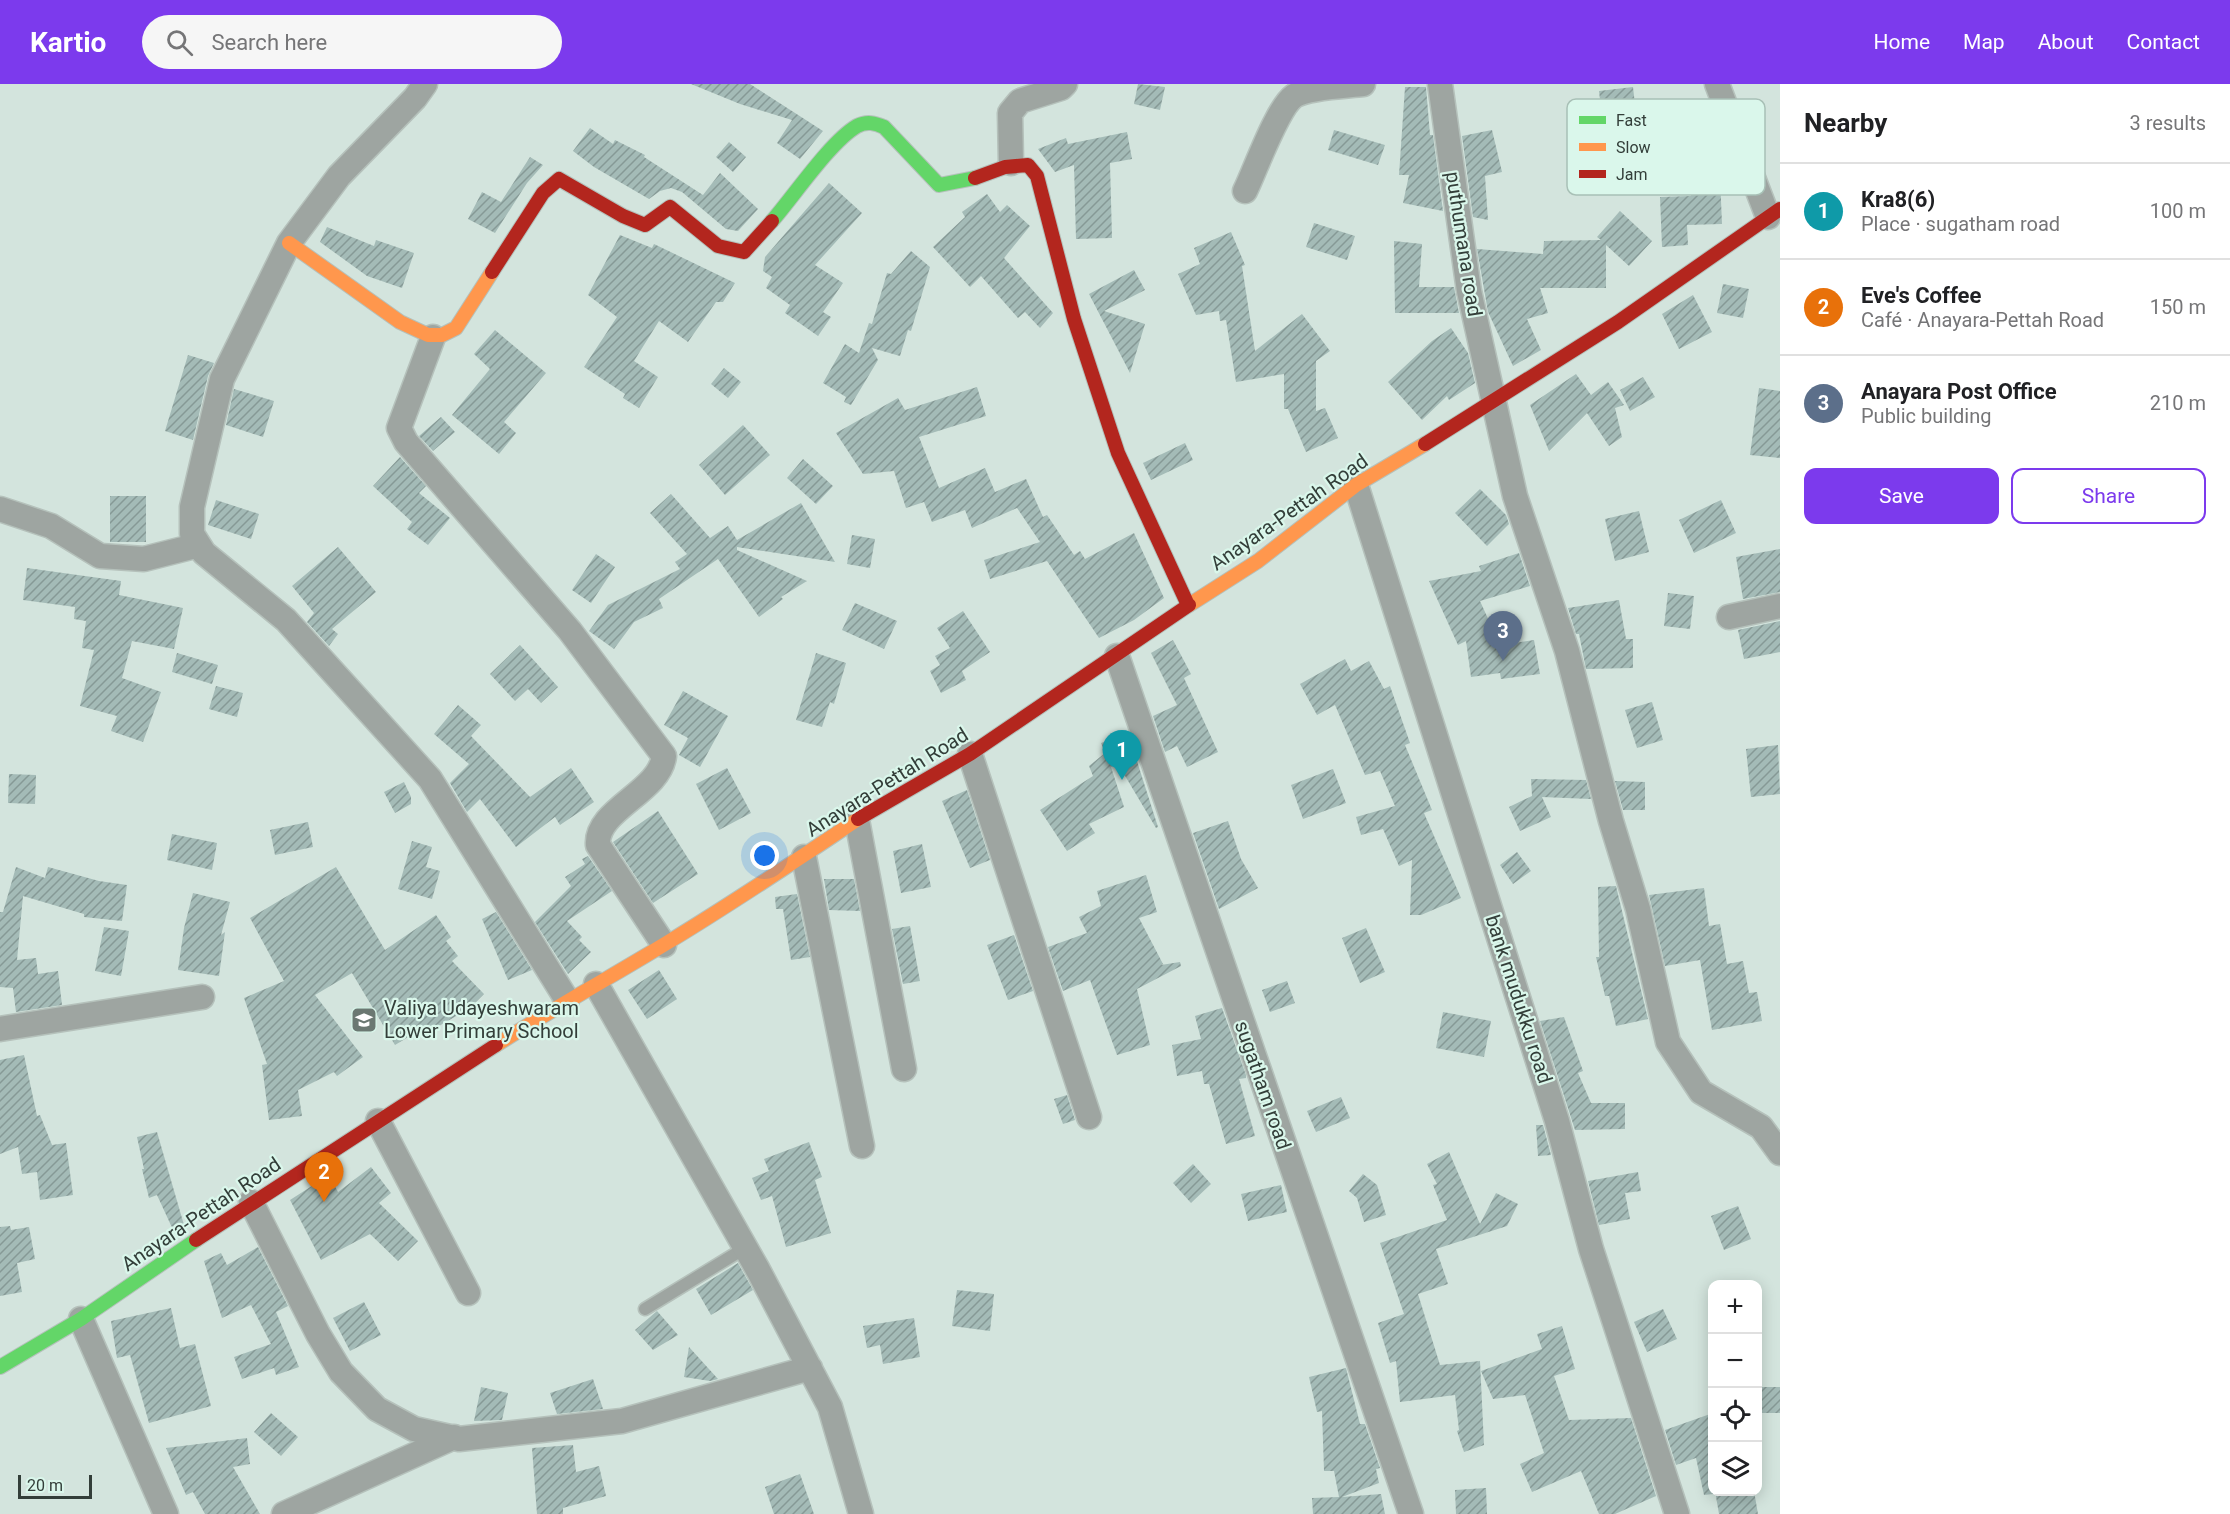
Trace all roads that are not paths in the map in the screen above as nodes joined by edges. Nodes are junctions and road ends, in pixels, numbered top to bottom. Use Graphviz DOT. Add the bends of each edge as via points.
graph roads {
  1 [pos="425,84"];
  2 [pos="1065,84"];
  3 [pos="1363,84"];
  4 [pos="1440,84"];
  5 [pos="1717,84"];
  6 [pos="1724,99"];
  7 [pos="1011,163"];
  8 [pos="1245,191"];
  9 [pos="1765,193"];
  10 [pos="1774,213"];
  11 [pos="289,243"];
  12 [pos="433,337"];
  13 [pos="1496,402"];
  14 [pos="1356,485"];
  15 [pos="0,509"];
  16 [pos="199,545"];
  17 [pos="1188,605"];
  18 [pos="1780,606"];
  19 [pos="1729,617"];
  20 [pos="1117,656"];
  21 [pos="970,754"];
  22 [pos="857,820"];
  23 [pos="804,857"];
  24 [pos="664,945"];
  25 [pos="596,984"];
  26 [pos="202,997"];
  27 [pos="567,1000"];
  28 [pos="0,1029"];
  29 [pos="904,1069"];
  30 [pos="1089,1117"];
  31 [pos="378,1121"];
  32 [pos="862,1146"];
  33 [pos="1780,1153"];
  34 [pos="251,1202"];
  35 [pos="745,1248"];
  36 [pos="468,1293"];
  37 [pos="645,1309"];
  38 [pos="81,1319"];
  39 [pos="0,1367"];
  40 [pos="810,1368"];
  41 [pos="454,1437"];
  42 [pos="855,1512"];
  43 [pos="166,1514"];
  44 [pos="284,1514"];
  45 [pos="1411,1514"];
  46 [pos="1677,1514"];
  1 -- 11 [label="street" via="339,176"];
  2 -- 7 [label="street" via="1020,101 1010,112"];
  3 -- 8 [label="street" via="1294,96 1280,113"];
  4 -- 13 [label="street, puthumana road" via="1469,291"];
  5 -- 6 [label="street"];
  7 -- 12 [label="main road" via="951,186 939,184 884,127 873,122 858,126 838,143 744,252 718,246 670,207 645,225 631,221 559,179 543,193 456,328 448,335"];
  7 -- 17 [label="main road" via="1028,165 1036,176 1074,319 1118,453"];
  9 -- 10 [label="street"];
  10 -- 13 [label="main road, Anayara-Pettah Road"];
  11 -- 12 [label="main road" via="400,322"];
  11 -- 16 [label="street" via="222,379 192,507 192,534"];
  12 -- 24 [label="street" via="399,428 406,442 570,631 664,756 663,766 653,779 597,835 598,845"];
  13 -- 14 [label="main road, Anayara-Pettah Road"];
  13 -- 33 [label="street, puthumana road" via="1515,496 1568,651 1611,821 1638,909 1668,1042 1701,1092 1761,1127"];
  14 -- 17 [label="main road, Anayara-Pettah Road" via="1258,561"];
  14 -- 46 [label="street, bank mudukku road" via="1557,1121 1594,1260"];
  15 -- 16 [label="street" via="51,526 100,556 144,559"];
  16 -- 27 [label="street" via="286,620 430,779"];
  17 -- 20 [label="main road, Anayara-Pettah Road"];
  18 -- 19 [label="street"];
  20 -- 21 [label="main road, Anayara-Pettah Road"];
  20 -- 45 [label="street, sugatham road"];
  21 -- 22 [label="main road, Anayara-Pettah Road"];
  21 -- 30 [label="street"];
  22 -- 23 [label="main road, Anayara-Pettah Road"];
  22 -- 29 [label="street"];
  23 -- 24 [label="main road, Anayara-Pettah Road"];
  23 -- 32 [label="street"];
  24 -- 25 [label="main road, Anayara-Pettah Road"];
  25 -- 27 [label="main road, Anayara-Pettah Road"];
  25 -- 35 [label="street"];
  26 -- 28 [label="street"];
  27 -- 31 [label="main road, Anayara-Pettah Road"];
  31 -- 34 [label="main road, Anayara-Pettah Road"];
  31 -- 36 [label="street"];
  34 -- 38 [label="main road, Anayara-Pettah Road"];
  34 -- 41 [label="street" via="340,1372 376,1409 414,1429"];
  35 -- 37 [label="lane"];
  35 -- 40 [label="street"];
  38 -- 39 [label="main road, Anayara-Pettah Road"];
  38 -- 43 [label="street"];
  40 -- 41 [label="street" via="622,1420"];
  40 -- 42 [label="street" via="830,1407"];
  41 -- 44 [label="street"];
}
